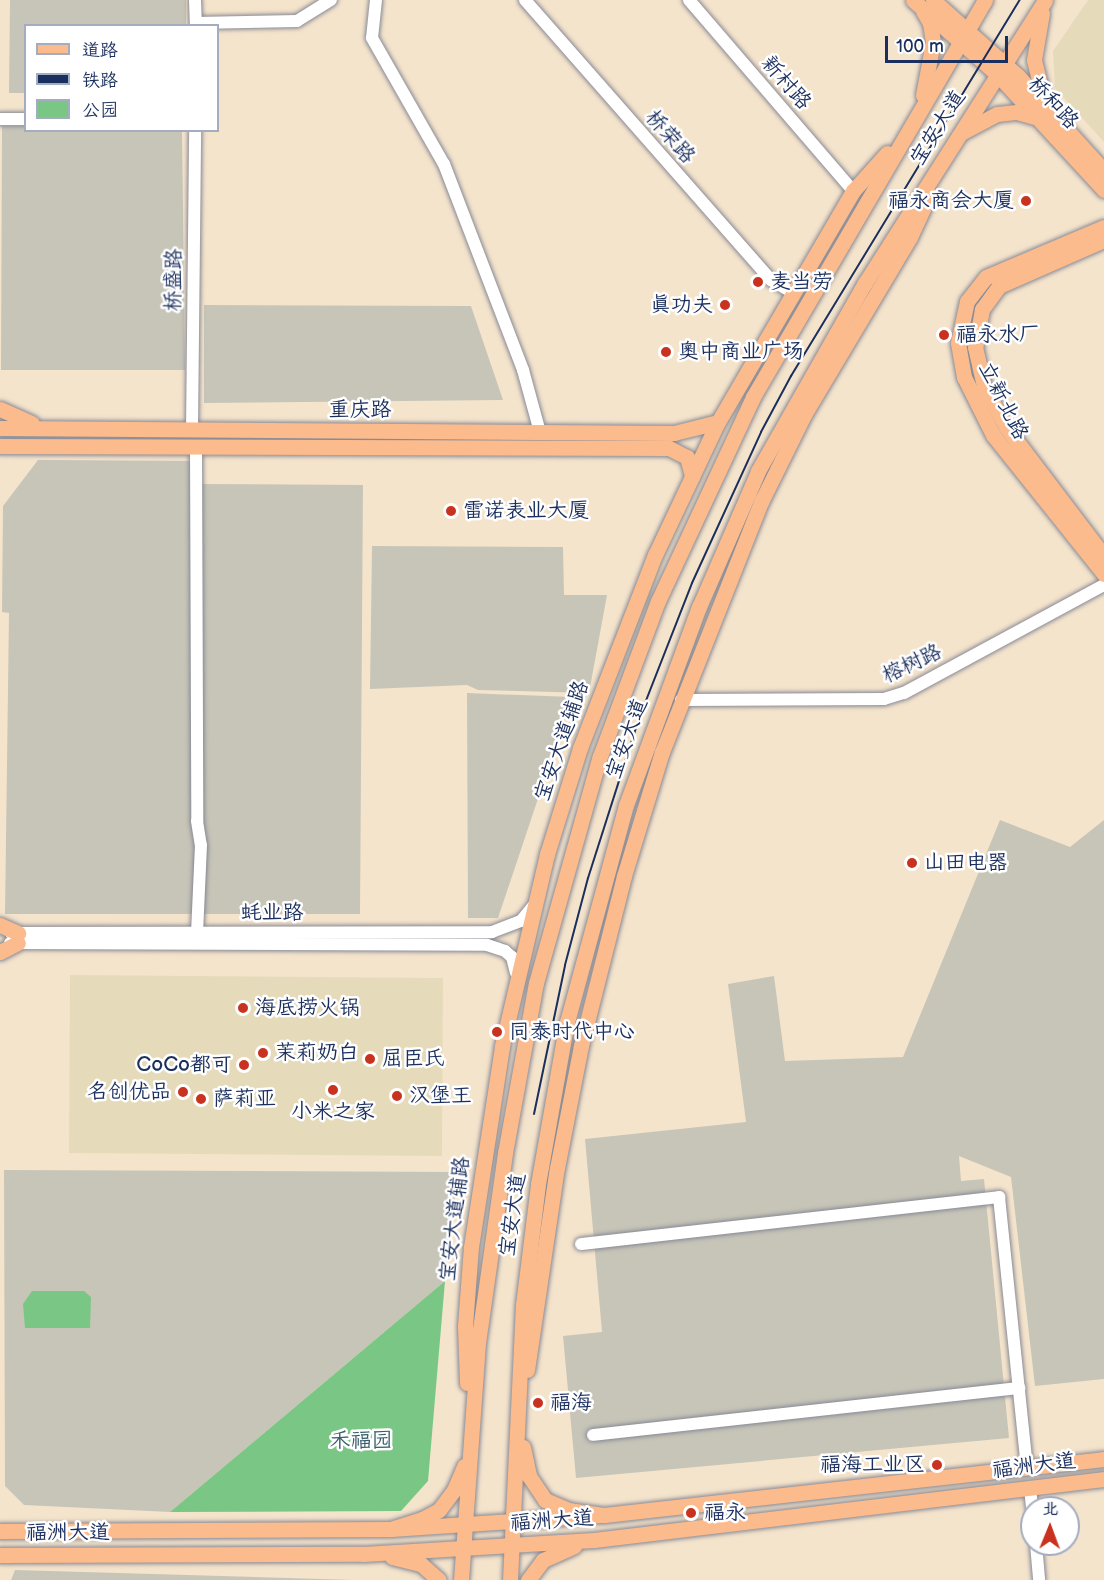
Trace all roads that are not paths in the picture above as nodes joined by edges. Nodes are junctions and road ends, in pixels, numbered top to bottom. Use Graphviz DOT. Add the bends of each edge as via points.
graph roads {
  1 [pos="195,0"];
  2 [pos="331,0"];
  3 [pos="376,0"];
  4 [pos="525,0"];
  5 [pos="689,0"];
  6 [pos="913,0"];
  7 [pos="933,0"];
  8 [pos="985,0"];
  9 [pos="1046,0"];
  10 [pos="196,24"];
  11 [pos="964,35"];
  12 [pos="1000,69"];
  13 [pos="919,111"];
  14 [pos="1044,115"];
  15 [pos="24,118"];
  16 [pos="0,119"];
  17 [pos="910,126"];
  18 [pos="195,132"];
  19 [pos="958,135"];
  20 [pos="947,153"];
  21 [pos="1104,171"];
  22 [pos="1103,190"];
  23 [pos="854,191"];
  24 [pos="1103,229"];
  25 [pos="792,292"];
  26 [pos="0,409"];
  27 [pos="718,422"];
  28 [pos="0,428"];
  29 [pos="55,430"];
  30 [pos="192,430"];
  31 [pos="540,432"];
  32 [pos="607,440"];
  33 [pos="196,447"];
  34 [pos="0,448"];
  35 [pos="692,476"];
  36 [pos="1104,556"];
  37 [pos="1104,574"];
  38 [pos="1104,585"];
  39 [pos="681,700"];
  40 [pos="600,756"];
  41 [pos="556,825"];
  42 [pos="534,905"];
  43 [pos="0,925"];
  44 [pos="0,933"];
  45 [pos="197,933"];
  46 [pos="18,938"];
  47 [pos="0,944"];
  48 [pos="0,952"];
  49 [pos="516,973"];
  50 [pos="581,1244"];
  51 [pos="1019,1388"];
  52 [pos="518,1410"];
  53 [pos="593,1435"];
  54 [pos="470,1442"];
  55 [pos="1104,1459"];
  56 [pos="1028,1468"];
  57 [pos="1104,1479"];
  58 [pos="1030,1488"];
  59 [pos="1031,1496"];
  60 [pos="604,1515"];
  61 [pos="0,1519"];
  62 [pos="513,1521"];
  63 [pos="464,1524"];
  64 [pos="351,1529"];
  65 [pos="391,1529"];
  66 [pos="0,1531"];
  67 [pos="39,1531"];
  68 [pos="594,1540"];
  69 [pos="512,1545"];
  70 [pos="463,1548"];
  71 [pos="42,1554"];
  72 [pos="357,1554"];
  73 [pos="0,1555"];
  74 [pos="1037,1556"];
  75 [pos="0,1564"];
  76 [pos="439,1580"];
  77 [pos="461,1580"];
  78 [pos="510,1580"];
  79 [pos="528,1580"];
  80 [pos="1039,1580"];
  1 -- 10 [label="street"];
  2 -- 10 [label="street" via="297,21"];
  3 -- 31 [label="street" via="372,38 444,164 523,370"];
  4 -- 25 [label="street, 桥荣路" via="771,279"];
  5 -- 23 [label="street, 新村路"];
  6 -- 11 [label="main road, 桥和路"];
  6 -- 13 [label="main road" via="930,23 933,42"];
  7 -- 11 [label="main road, 桥和路"];
  8 -- 11 [label="main road, 宝安大道"];
  9 -- 12 [label="main road, 宝安大道"];
  9 -- 14 [label="main road" via="1038,22 1034,60"];
  11 -- 12 [label="main road, 桥和路"];
  11 -- 13 [label="main road, 宝安大道"];
  12 -- 14 [label="main road, 桥和路"];
  12 -- 19 [label="main road, 宝安大道"];
  13 -- 17 [label="main road, 宝安大道"];
  14 -- 19 [label="main road" via="997,114"];
  14 -- 21 [label="main road, 桥和路"];
  14 -- 22 [label="main road, 桥和路"];
  15 -- 16 [label="street"];
  17 -- 23 [label="main road, 宝安大道辅路"];
  17 -- 40 [label="main road, 宝安大道" via="743,417 658,601"];
  18 -- 30 [label="street, 桥盛路"];
  19 -- 20 [label="main road, 宝安大道"];
  20 -- 39 [label="main road" via="910,237 824,380 762,500"];
  20 -- 52 [label="main road, 宝安大道" via="819,358 758,471 699,607 626,805 567,1022 550,1109 524,1295"];
  23 -- 25 [label="main road, 宝安大道辅路"];
  24 -- 36 [label="main road, 立新北路" via="999,286 982,309 975,347 984,386 1006,427"];
  24 -- 37 [label="main road, 立新北路" via="998,270 982,281 964,307 958,343 964,377 993,435"];
  25 -- 27 [label="main road, 宝安大道辅路"];
  26 -- 29 [label="main road" via="16,419"];
  27 -- 32 [label="main road, 重庆路" via="683,433"];
  27 -- 35 [label="main road, 宝安大道辅路"];
  28 -- 29 [label="main road, 重庆路"];
  29 -- 30 [label="main road, 重庆路"];
  30 -- 31 [label="main road, 重庆路"];
  31 -- 32 [label="main road, 重庆路"];
  32 -- 33 [label="main road, 重庆路"];
  32 -- 35 [label="main road, 重庆路" via="675,449 687,457"];
  33 -- 34 [label="main road, 重庆路"];
  33 -- 45 [label="street" via="196,821 201,845"];
  35 -- 41 [label="main road, 宝安大道辅路" via="609,668"];
  38 -- 39 [label="street, 榕树路" via="904,693 884,699"];
  39 -- 52 [label="main road" via="624,876 580,1046 557,1168 535,1332"];
  40 -- 41 [label="main road"];
  40 -- 54 [label="main road, 宝安大道" via="524,1040 494,1224"];
  41 -- 42 [label="main road, 宝安大道辅路"];
  42 -- 45 [label="street, 蚝业路" via="521,921 492,932"];
  42 -- 49 [label="main road, 宝安大道辅路"];
  43 -- 46 [label="main road"];
  44 -- 46 [label="street, 蚝业路"];
  45 -- 46 [label="street, 蚝业路"];
  46 -- 47 [label="street, 蚝业路"];
  46 -- 48 [label="main road"];
  46 -- 49 [label="street, 蚝业路" via="487,945 508,954"];
  49 -- 54 [label="main road, 宝安大道辅路" via="471,1247 465,1326"];
  50 -- 51 [label="street" via="999,1197"];
  51 -- 53 [label="street"];
  51 -- 56 [label="street"];
  52 -- 60 [label="main road" via="527,1467 538,1492 554,1505"];
  52 -- 62 [label="main road, 宝安大道"];
  54 -- 63 [label="main road, 宝安大道"];
  54 -- 65 [label="main road" via="460,1476 444,1505 422,1520"];
  55 -- 56 [label="main road, 福洲大道"];
  56 -- 60 [label="main road, 福洲大道"];
  57 -- 58 [label="main road, 福洲大道"];
  58 -- 59 [label="street"];
  58 -- 68 [label="main road, 福洲大道"];
  60 -- 62 [label="main road, 福洲大道"];
  61 -- 67 [label="main road"];
  62 -- 63 [label="main road, 福洲大道"];
  62 -- 69 [label="main road, 宝安大道"];
  63 -- 65 [label="main road, 福洲大道"];
  63 -- 70 [label="main road, 宝安大道"];
  64 -- 65 [label="main road, 福洲大道"];
  64 -- 67 [label="main road, 福洲大道"];
  64 -- 72 [label="main road"];
  66 -- 67 [label="main road, 福洲大道"];
  68 -- 69 [label="main road, 福洲大道"];
  68 -- 79 [label="main road" via="543,1560"];
  69 -- 70 [label="main road, 福洲大道"];
  69 -- 78 [label="main road, 宝安大道"];
  70 -- 72 [label="main road, 福洲大道"];
  70 -- 77 [label="main road, 宝安大道"];
  71 -- 72 [label="main road, 福洲大道"];
  71 -- 73 [label="main road, 福洲大道"];
  71 -- 75 [label="main road"];
  72 -- 76 [label="main road" via="408,1560 430,1570"];
  74 -- 80 [label="street"];
}
